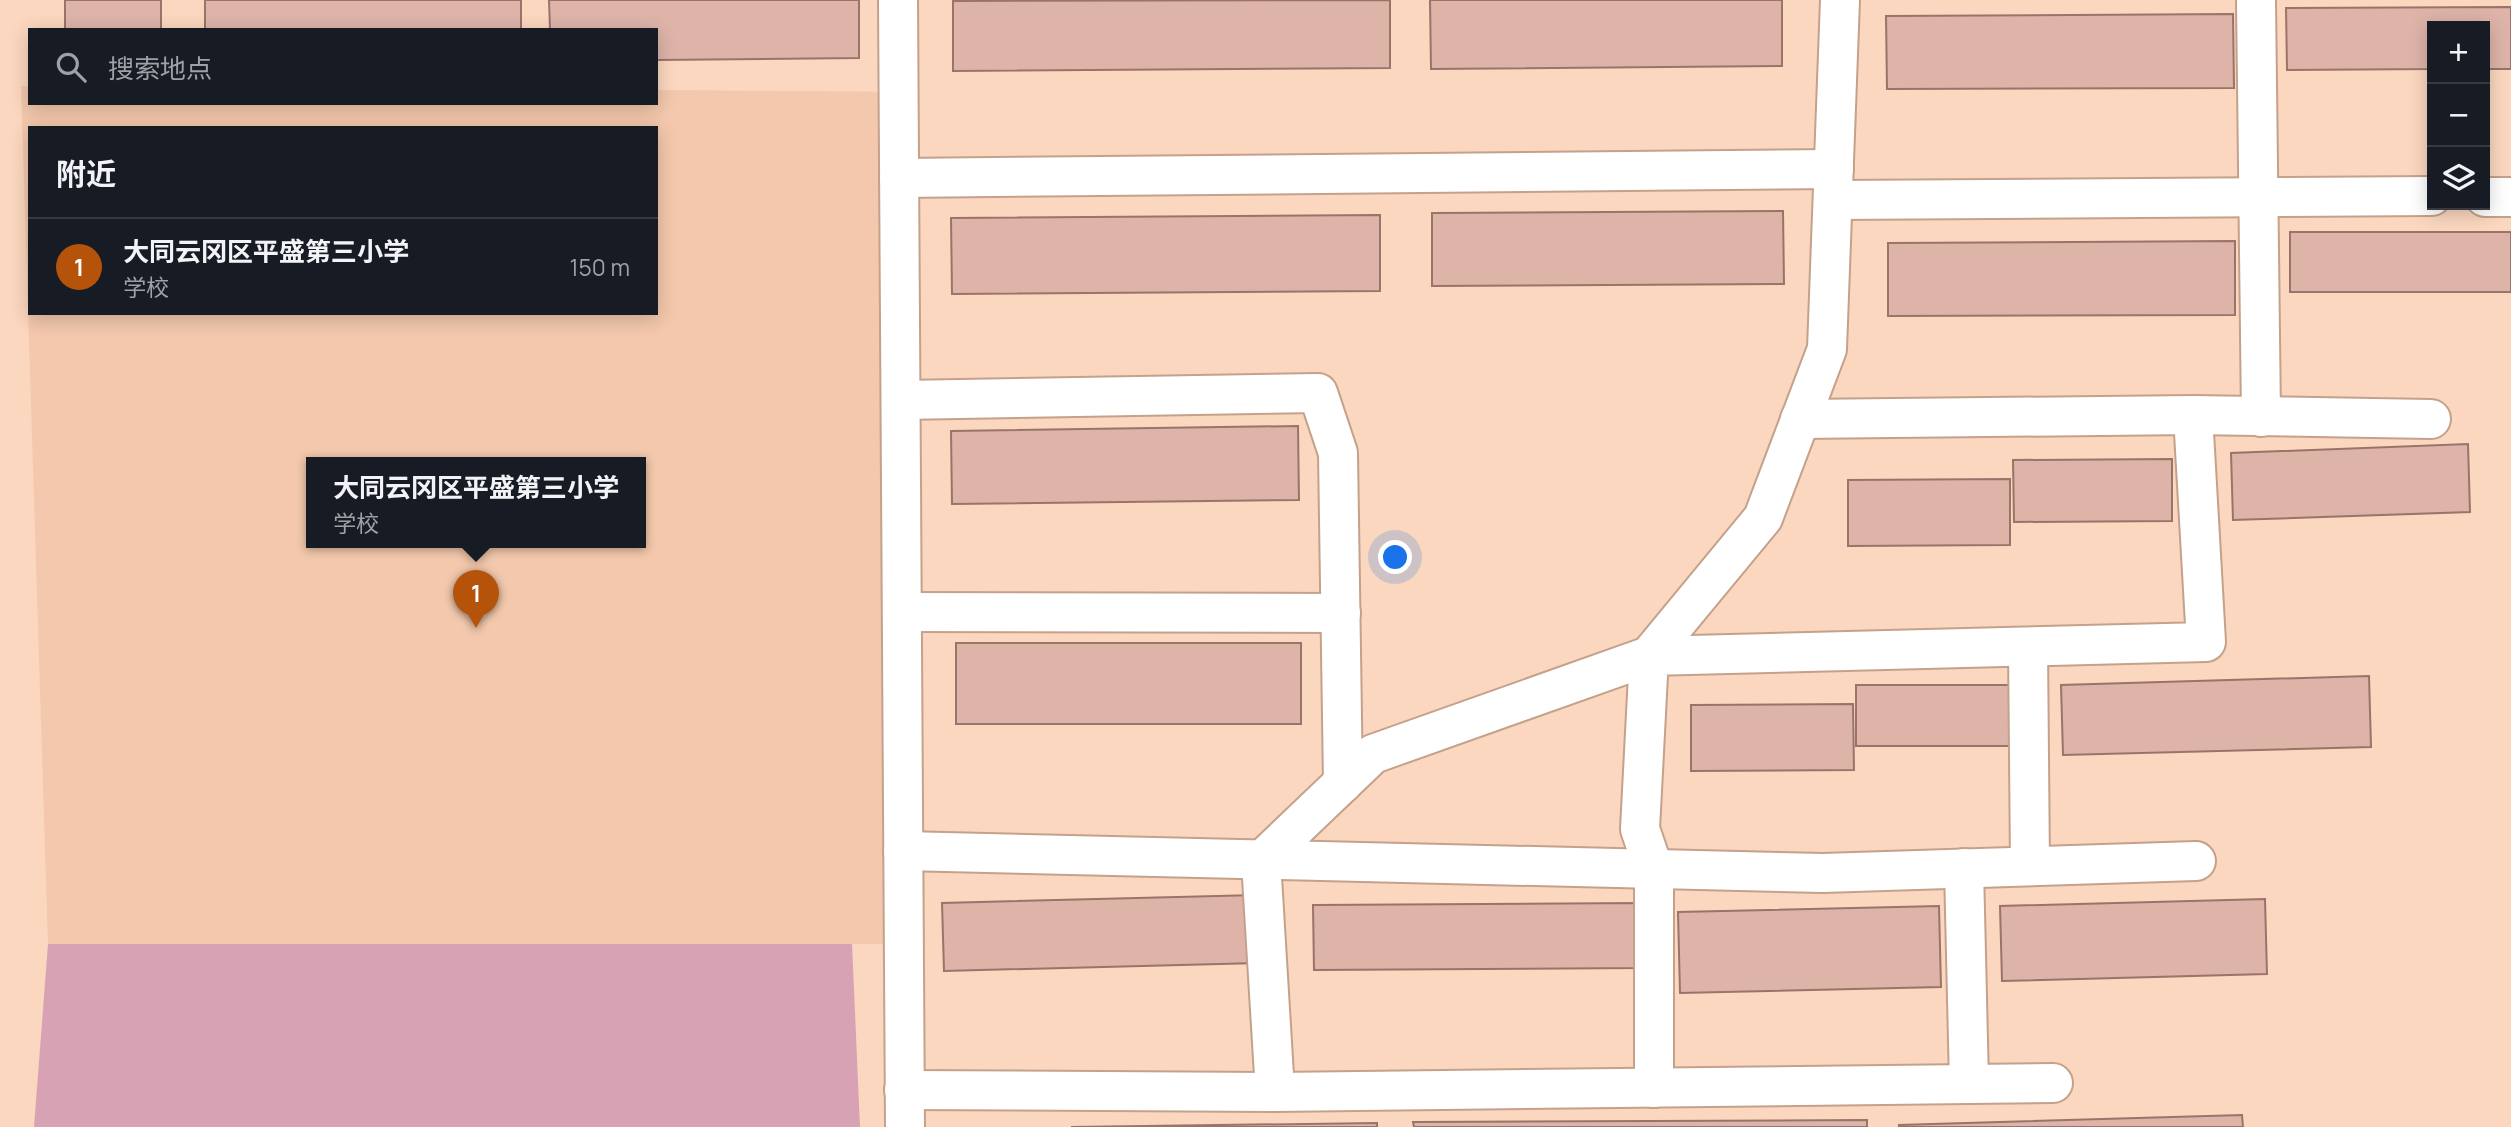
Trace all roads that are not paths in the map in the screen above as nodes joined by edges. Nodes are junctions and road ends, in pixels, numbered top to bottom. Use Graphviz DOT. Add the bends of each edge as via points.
graph roads {
  1 [pos="898,0"];
  2 [pos="1840,0"];
  3 [pos="2256,0"];
  4 [pos="899,178"];
  5 [pos="1833,185"];
  6 [pos="2259,195"];
  7 [pos="2427,196"];
  8 [pos="2490,197"];
  9 [pos="2511,197"];
  10 [pos="901,400"];
  11 [pos="2193,415"];
  12 [pos="2261,417"];
  13 [pos="1800,419"];
  14 [pos="2431,419"];
  15 [pos="902,612"];
  16 [pos="1341,613"];
  17 [pos="2028,647"];
  18 [pos="1649,656"];
  19 [pos="1343,783"];
  20 [pos="903,851"];
  21 [pos="2196,861"];
  22 [pos="1261,862"];
  23 [pos="2030,866"];
  24 [pos="1964,868"];
  25 [pos="1654,870"];
  26 [pos="2053,1083"];
  27 [pos="1969,1084"];
  28 [pos="1654,1087"];
  29 [pos="1275,1091"];
  30 [pos="904,1109"];
  1 -- 4 [label="lane"];
  2 -- 5 [label="lane"];
  3 -- 6 [label="lane"];
  4 -- 5 [label="lane"];
  4 -- 10 [label="lane"];
  5 -- 6 [label="lane"];
  5 -- 13 [label="lane" via="1827,349"];
  6 -- 7 [label="lane"];
  6 -- 12 [label="lane"];
  8 -- 9 [label="lane"];
  10 -- 15 [label="lane"];
  10 -- 16 [label="lane" via="1318,393 1338,453"];
  11 -- 12 [label="lane"];
  11 -- 13 [label="lane"];
  11 -- 17 [label="lane" via="2206,642"];
  12 -- 14 [label="lane"];
  13 -- 18 [label="lane" via="1763,518"];
  15 -- 16 [label="lane"];
  15 -- 20 [label="lane"];
  16 -- 19 [label="lane"];
  17 -- 18 [label="lane"];
  17 -- 23 [label="lane"];
  18 -- 19 [label="lane" via="1373,754"];
  18 -- 25 [label="lane" via="1640,828"];
  19 -- 22 [label="lane"];
  20 -- 22 [label="lane"];
  20 -- 30 [label="lane"];
  21 -- 23 [label="lane"];
  22 -- 25 [label="lane"];
  22 -- 29 [label="lane"];
  23 -- 24 [label="lane"];
  24 -- 25 [label="lane" via="1823,873"];
  24 -- 27 [label="lane"];
  25 -- 28 [label="lane"];
  26 -- 27 [label="lane"];
  27 -- 28 [label="lane"];
  28 -- 29 [label="lane"];
  29 -- 30 [label="lane"];
}
